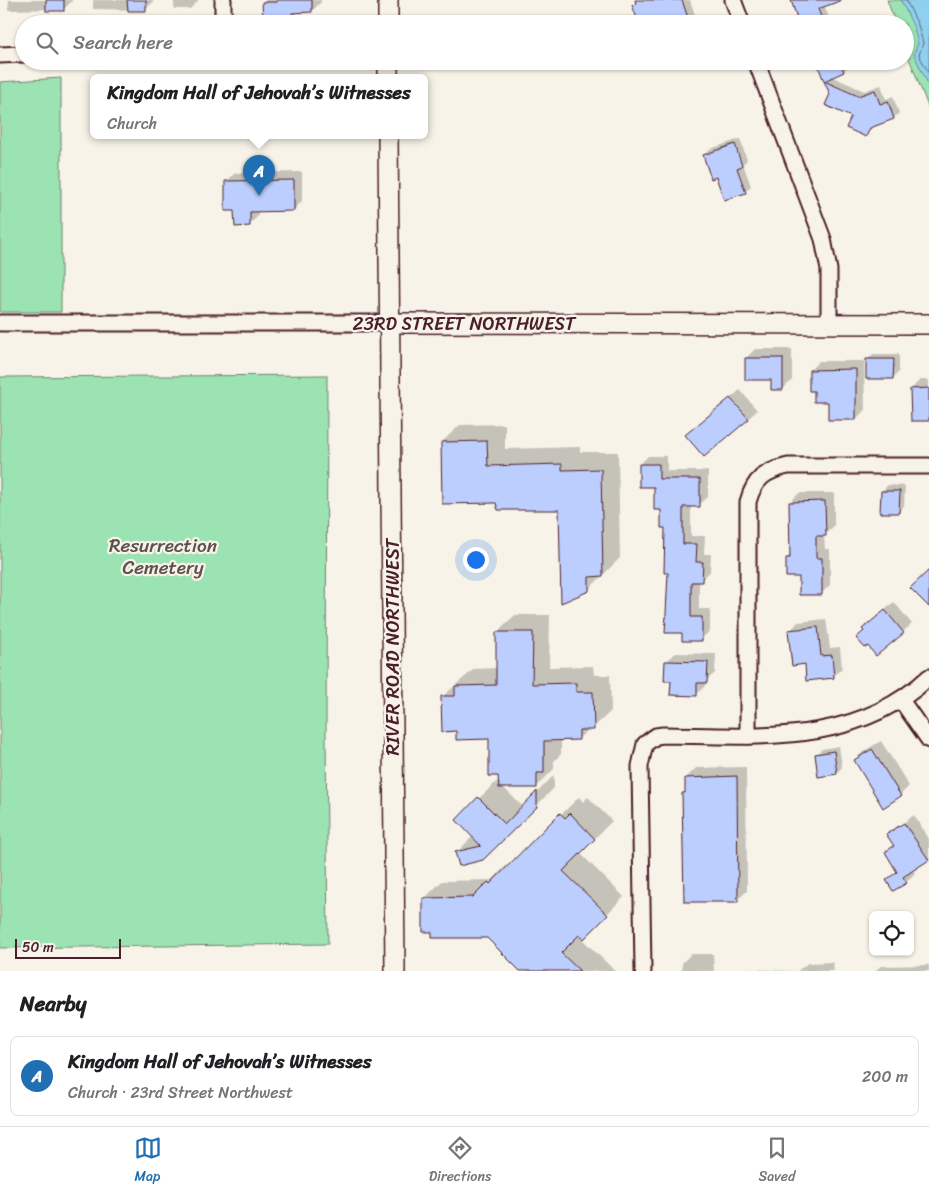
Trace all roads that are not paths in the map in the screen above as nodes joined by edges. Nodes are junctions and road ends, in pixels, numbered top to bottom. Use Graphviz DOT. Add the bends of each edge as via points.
graph roads {
  1 [pos="223,0"];
  2 [pos="388,0"];
  3 [pos="733,0"];
  4 [pos="223,15"];
  5 [pos="388,15"];
  6 [pos="739,15"];
  7 [pos="15,54"];
  8 [pos="0,55"];
  9 [pos="759,70"];
  10 [pos="388,139"];
  11 [pos="0,323"];
  12 [pos="389,323"];
  13 [pos="829,324"];
  14 [pos="929,324"];
  15 [pos="929,466"];
  16 [pos="929,677"];
  17 [pos="901,700"];
  18 [pos="748,736"];
  19 [pos="929,740"];
  20 [pos="395,971"];
  21 [pos="643,971"];
  1 -- 4 [label="street"];
  2 -- 5 [label="street"];
  3 -- 6 [label="street"];
  7 -- 8 [label="street"];
  9 -- 13 [label="street" via="823,239 829,270"];
  10 -- 12 [label="street, RIVER ROAD NORTHWEST"];
  11 -- 12 [label="street, 23RD STREET NORTHWEST"];
  12 -- 13 [label="street, 23RD STREET NORTHWEST"];
  12 -- 20 [label="street, RIVER ROAD NORTHWEST"];
  13 -- 14 [label="street, 23RD STREET NORTHWEST"];
  15 -- 18 [label="street" via="788,466 759,477 748,502"];
  16 -- 17 [label="street"];
  17 -- 18 [label="street" via="882,711 832,728 807,733"];
  17 -- 19 [label="street"];
  18 -- 21 [label="street" via="663,735 644,744 640,766"];
}
